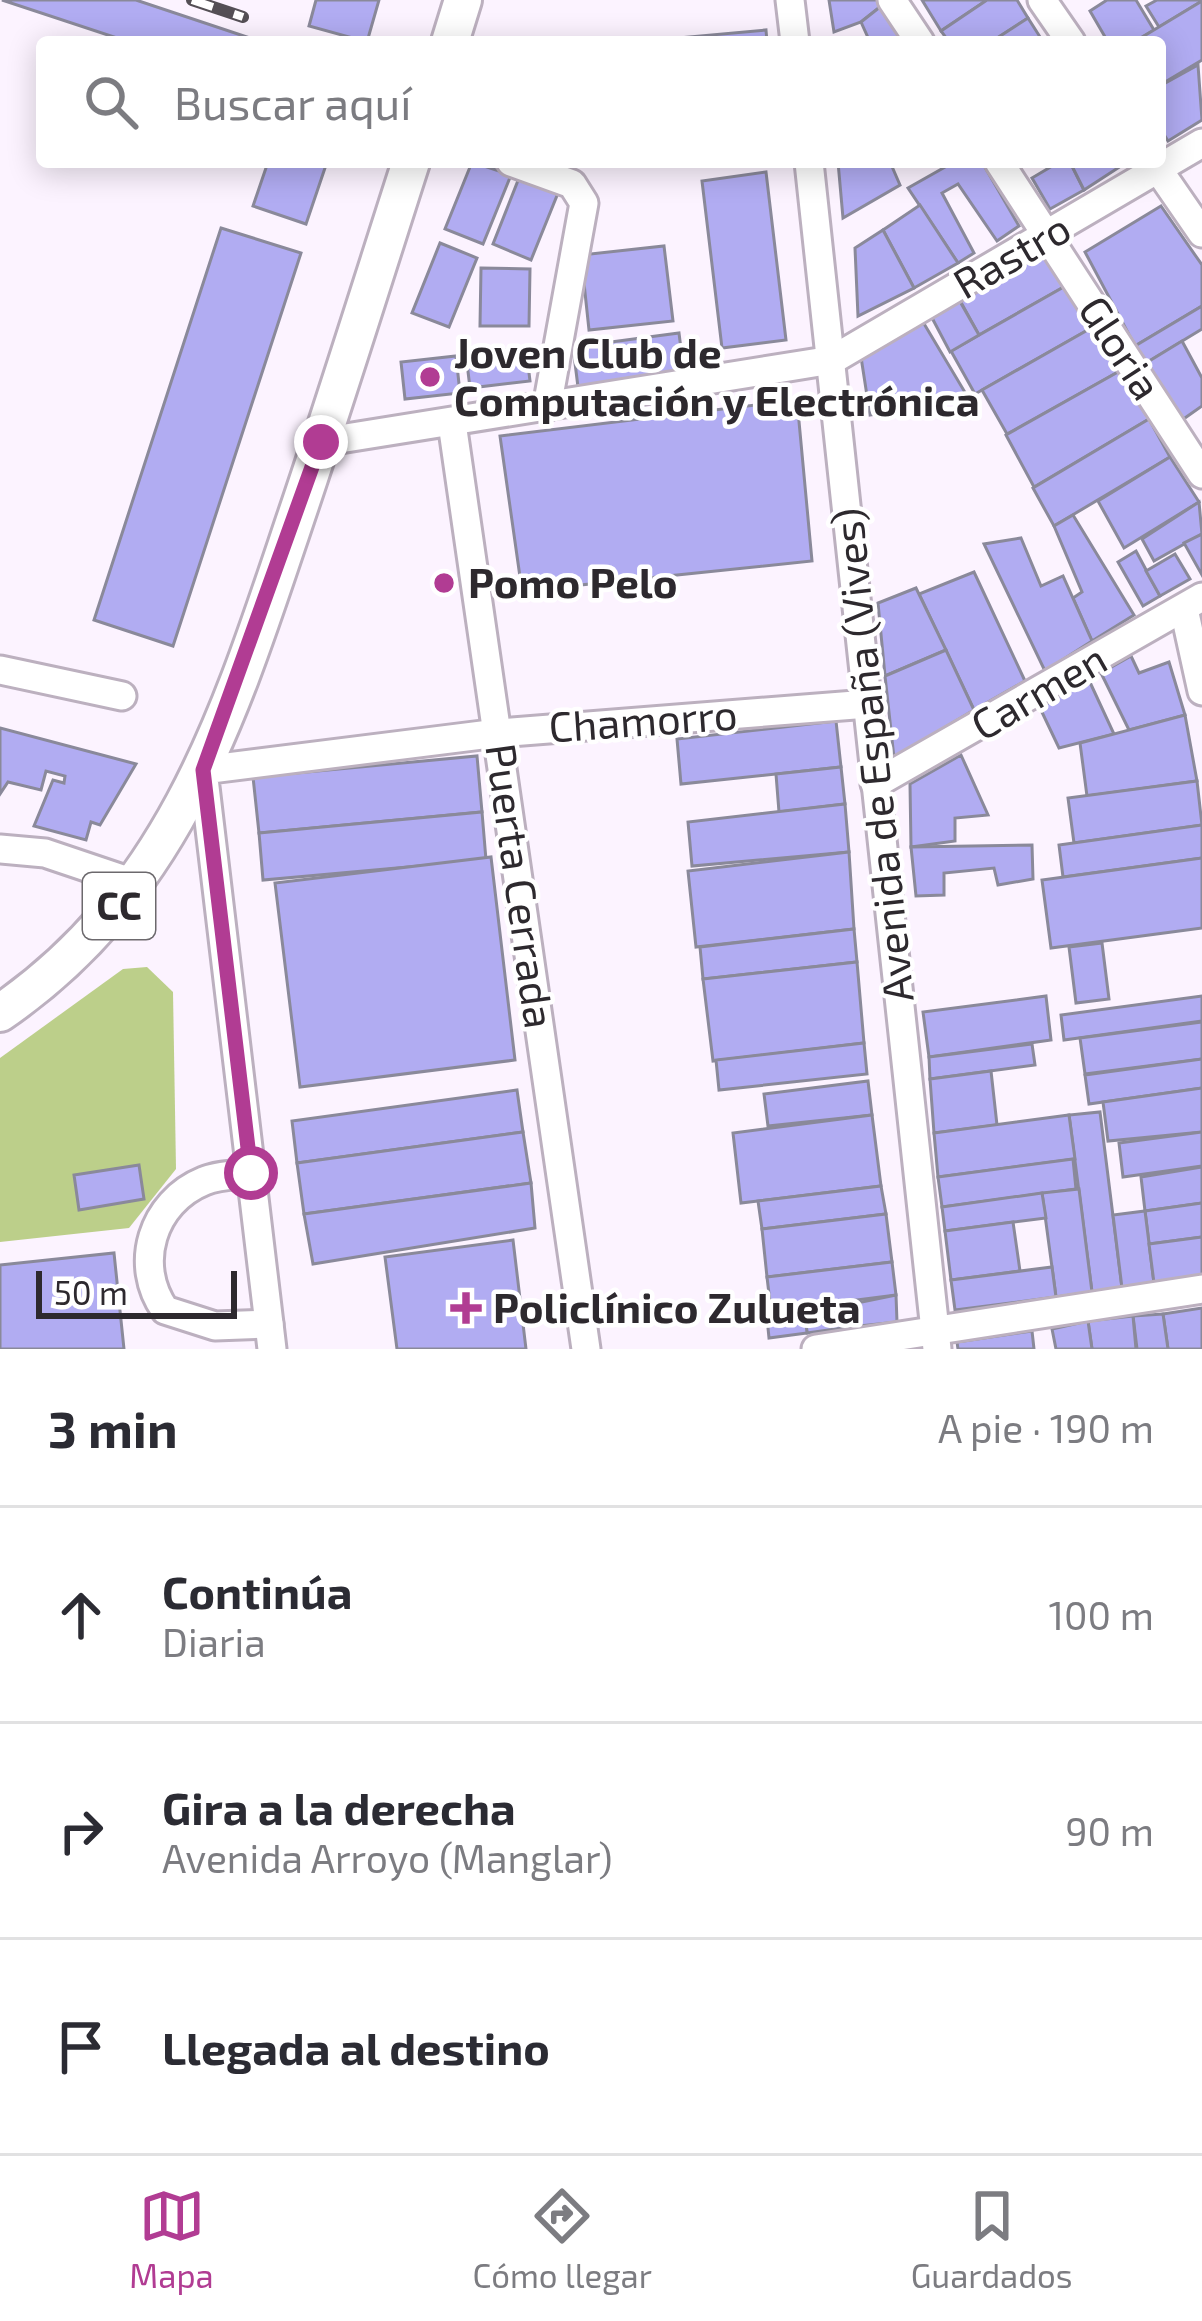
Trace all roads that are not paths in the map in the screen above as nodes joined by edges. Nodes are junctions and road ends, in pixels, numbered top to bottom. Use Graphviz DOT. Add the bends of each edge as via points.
graph roads {
  1 [pos="439,0"];
  2 [pos="463,0"];
  3 [pos="790,0"];
  4 [pos="892,0"];
  5 [pos="1042,0"];
  6 [pos="436,36"];
  7 [pos="452,36"];
  8 [pos="794,36"];
  9 [pos="916,36"];
  10 [pos="1067,36"];
  11 [pos="1202,143"];
  12 [pos="1166,160"];
  13 [pos="409,168"];
  14 [pos="528,168"];
  15 [pos="810,168"];
  16 [pos="1003,168"];
  17 [pos="1151,168"];
  18 [pos="1158,168"];
  19 [pos="1202,233"];
  20 [pos="1048,236"];
  21 [pos="832,360"];
  22 [pos="548,407"];
  23 [pos="452,423"];
  24 [pos="321,442"];
  25 [pos="1202,473"];
  26 [pos="1193,603"];
  27 [pos="0,670"];
  28 [pos="1202,691"];
  29 [pos="122,697"];
  30 [pos="868,704"];
  31 [pos="498,733"];
  32 [pos="203,770"];
  33 [pos="875,784"];
  34 [pos="0,849"];
  35 [pos="136,884"];
  36 [pos="0,1012"];
  37 [pos="251,1173"];
  38 [pos="1202,1289"];
  39 [pos="271,1336"];
  40 [pos="936,1340"];
  41 [pos="586,1349"];
  42 [pos="816,1349"];
  1 -- 6 [label="main road"];
  2 -- 7 [label="main road"];
  3 -- 8 [label="street"];
  4 -- 9 [label="street"];
  5 -- 10 [label="street"];
  11 -- 12 [label="street, Rastro"];
  13 -- 24 [label="main road, CC"];
  14 -- 22 [label="street" via="572,184 584,203"];
  15 -- 21 [label="street, Avenida de España (Vives)"];
  16 -- 20 [label="street, Gloria"];
  17 -- 20 [label="street, Rastro"];
  18 -- 19 [label="street"];
  20 -- 21 [label="street, Rastro"];
  20 -- 25 [label="street, Gloria"];
  21 -- 22 [label="street, Rastro"];
  21 -- 30 [label="street, Avenida de España (Vives)"];
  22 -- 23 [label="street, Rastro"];
  23 -- 24 [label="street, Rastro"];
  23 -- 31 [label="street, Puerta Cerrada"];
  24 -- 32 [label="main road, CC"];
  26 -- 28 [label="street"];
  26 -- 33 [label="street, Carmen"];
  27 -- 29 [label="street"];
  30 -- 31 [label="street, Chamorro"];
  30 -- 33 [label="street, Avenida de España (Vives)"];
  31 -- 32 [label="street, Chamorro"];
  31 -- 41 [label="street, Puerta Cerrada"];
  32 -- 35 [label="main road, CC"];
  32 -- 37 [label="street"];
  33 -- 40 [label="street, Avenida de España (Vives)"];
  34 -- 35 [label="street" via="46,853"];
  35 -- 36 [label="main road, CC" via="53,974"];
  37 -- 39 [label="street"];
  37 -- 39 [label="street" via="210,1178 177,1197 148,1248 150,1271 165,1310"];
  38 -- 40 [label="street"];
  40 -- 42 [label="street"];
}
